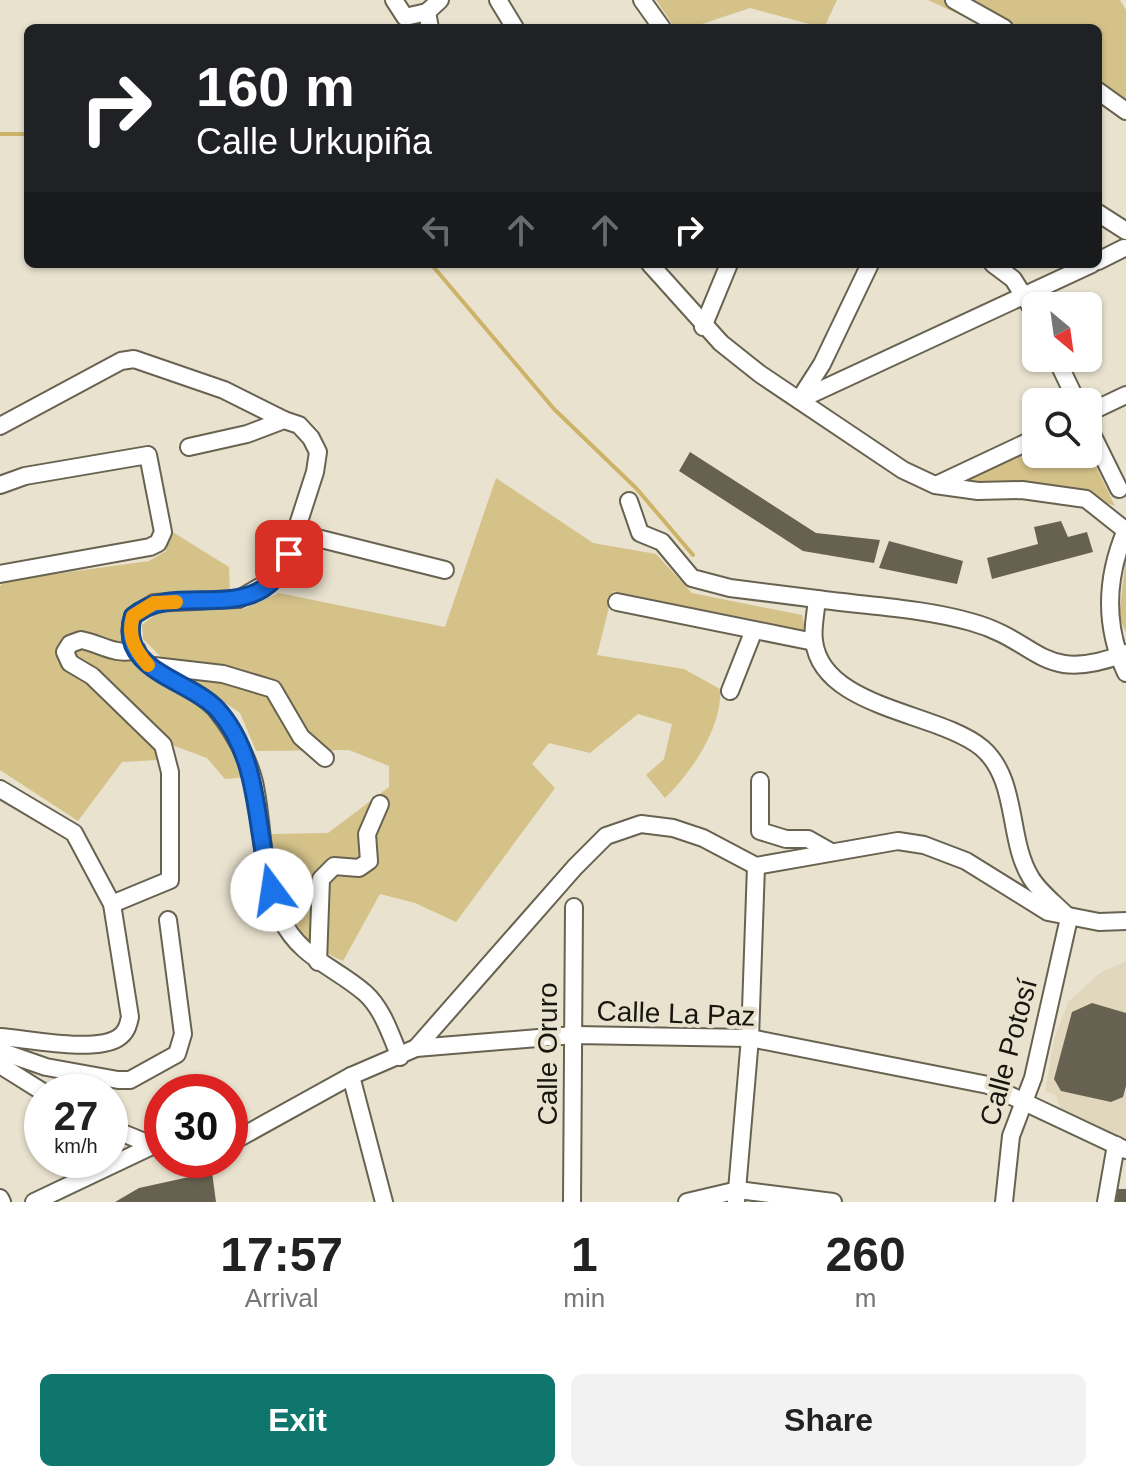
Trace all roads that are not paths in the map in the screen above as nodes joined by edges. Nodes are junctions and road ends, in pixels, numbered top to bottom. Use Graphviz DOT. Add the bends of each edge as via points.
graph roads {
  1 [pos="394,0"];
  2 [pos="440,0"];
  3 [pos="498,0"];
  4 [pos="642,0"];
  5 [pos="954,0"];
  6 [pos="428,20"];
  7 [pos="513,24"];
  8 [pos="659,24"];
  9 [pos="997,24"];
  10 [pos="1102,94"];
  11 [pos="1126,111"];
  12 [pos="1102,217"];
  13 [pos="1125,240"];
  14 [pos="1102,258"];
  15 [pos="653,268"];
  16 [pos="727,268"];
  17 [pos="868,268"];
  18 [pos="997,268"];
  19 [pos="1084,268"];
  20 [pos="1023,292"];
  21 [pos="1035,292"];
  22 [pos="1022,298"];
  23 [pos="703,327"];
  24 [pos="1126,395"];
  25 [pos="799,400"];
  26 [pos="1102,406"];
  27 [pos="284,420"];
  28 [pos="0,426"];
  29 [pos="1022,445"];
  30 [pos="189,447"];
  31 [pos="1102,454"];
  32 [pos="0,485"];
  33 [pos="935,485"];
  34 [pos="1119,489"];
  35 [pos="629,501"];
  36 [pos="1126,530"];
  37 [pos="297,533"];
  38 [pos="445,570"];
  39 [pos="0,574"];
  40 [pos="817,599"];
  41 [pos="617,602"];
  42 [pos="754,630"];
  43 [pos="814,642"];
  44 [pos="137,650"];
  45 [pos="1122,655"];
  46 [pos="149,666"];
  47 [pos="1126,673"];
  48 [pos="730,691"];
  49 [pos="325,758"];
  50 [pos="760,781"];
  51 [pos="0,789"];
  52 [pos="380,804"];
  53 [pos="831,852"];
  54 [pos="756,866"];
  55 [pos="112,904"];
  56 [pos="574,907"];
  57 [pos="1069,918"];
  58 [pos="168,920"];
  59 [pos="1126,921"];
  60 [pos="318,962"];
  61 [pos="574,1035"];
  62 [pos="0,1037"];
  63 [pos="750,1038"];
  64 [pos="416,1048"];
  65 [pos="0,1051"];
  66 [pos="400,1057"];
  67 [pos="0,1065"];
  68 [pos="351,1076"];
  69 [pos="24,1080"];
  70 [pos="1025,1100"];
  71 [pos="248,1133"];
  72 [pos="1121,1148"];
  73 [pos="144,1153"];
  74 [pos="737,1196"];
  75 [pos="34,1202"];
  76 [pos="384,1202"];
  77 [pos="572,1202"];
  78 [pos="687,1202"];
  79 [pos="833,1202"];
  80 [pos="1004,1202"];
  81 [pos="1106,1202"];
  1 -- 6 [label="street" via="405,17"];
  2 -- 6 [label="street"];
  3 -- 7 [label="street"];
  4 -- 8 [label="street"];
  5 -- 9 [label="street"];
  10 -- 11 [label="street"];
  12 -- 13 [label="street"];
  13 -- 14 [label="street"];
  15 -- 23 [label="street"];
  16 -- 23 [label="street"];
  17 -- 25 [label="street"];
  18 -- 20 [label="street"];
  19 -- 21 [label="street"];
  22 -- 25 [label="street"];
  23 -- 25 [label="street"];
  24 -- 26 [label="street"];
  25 -- 33 [label="street" via="903,470"];
  27 -- 28 [label="street" via="224,390 134,359 121,361"];
  27 -- 30 [label="street"];
  27 -- 37 [label="street" via="299,425 318,452"];
  29 -- 33 [label="street"];
  31 -- 34 [label="street"];
  32 -- 39 [label="street" via="148,455 163,532 150,547"];
  33 -- 36 [label="street" via="1086,499"];
  35 -- 40 [label="street" via="640,533 662,542 692,578"];
  36 -- 45 [label="street" via="1111,575 1111,621"];
  37 -- 38 [label="street"];
  37 -- 44 [label="street" via="282,574 239,599 169,602 142,609 129,629"];
  40 -- 43 [label="street"];
  40 -- 45 [label="street" via="972,622 1062,666"];
  41 -- 42 [label="street"];
  42 -- 43 [label="street"];
  42 -- 48 [label="street"];
  43 -- 57 [label="street" via="822,663 846,688 964,735 985,751 1002,779 1030,878"];
  44 -- 46 [label="street"];
  44 -- 55 [label="street" via="105,650 81,640 65,652 70,663 92,676 163,745 170,772 170,880"];
  45 -- 47 [label="street"];
  46 -- 49 [label="street" via="223,674 273,689 301,737"];
  46 -- 60 [label="street" via="215,707 230,727 253,779 265,866 279,915 295,942"];
  50 -- 53 [label="street" via="760,831 808,839"];
  51 -- 55 [label="street" via="74,833"];
  52 -- 60 [label="street" via="367,834 369,861 359,868 334,866 321,879"];
  53 -- 54 [label="street"];
  53 -- 57 [label="street" via="898,841 924,845 966,861 1048,912"];
  54 -- 63 [label="street"];
  54 -- 64 [label="street" via="673,828 641,824 606,836"];
  55 -- 62 [label="street" via="130,1017 126,1031 117,1039 90,1045"];
  56 -- 61 [label="street, Calle Oruro"];
  57 -- 59 [label="street"];
  57 -- 70 [label="street, Calle Potosí"];
  58 -- 65 [label="street" via="183,1034 177,1054 130,1080 118,1080 46,1067"];
  60 -- 66 [label="street" via="365,993"];
  61 -- 63 [label="street, Calle La Paz"];
  61 -- 64 [label="street, Calle La Paz"];
  61 -- 77 [label="street, Calle Oruro"];
  63 -- 70 [label="street, Calle La Paz" via="988,1085"];
  63 -- 74 [label="street"];
  64 -- 66 [label="street, Calle La Paz"];
  66 -- 68 [label="street, Calle La Paz"];
  67 -- 69 [label="street"];
  68 -- 71 [label="street, Calle La Paz"];
  68 -- 76 [label="street"];
  70 -- 72 [label="street, Calle La Paz"];
  70 -- 80 [label="street, Calle Potosí" via="1011,1136"];
  72 -- 81 [label="street"];
  73 -- 75 [label="street"];
  74 -- 78 [label="street"];
  74 -- 79 [label="street"];
}
